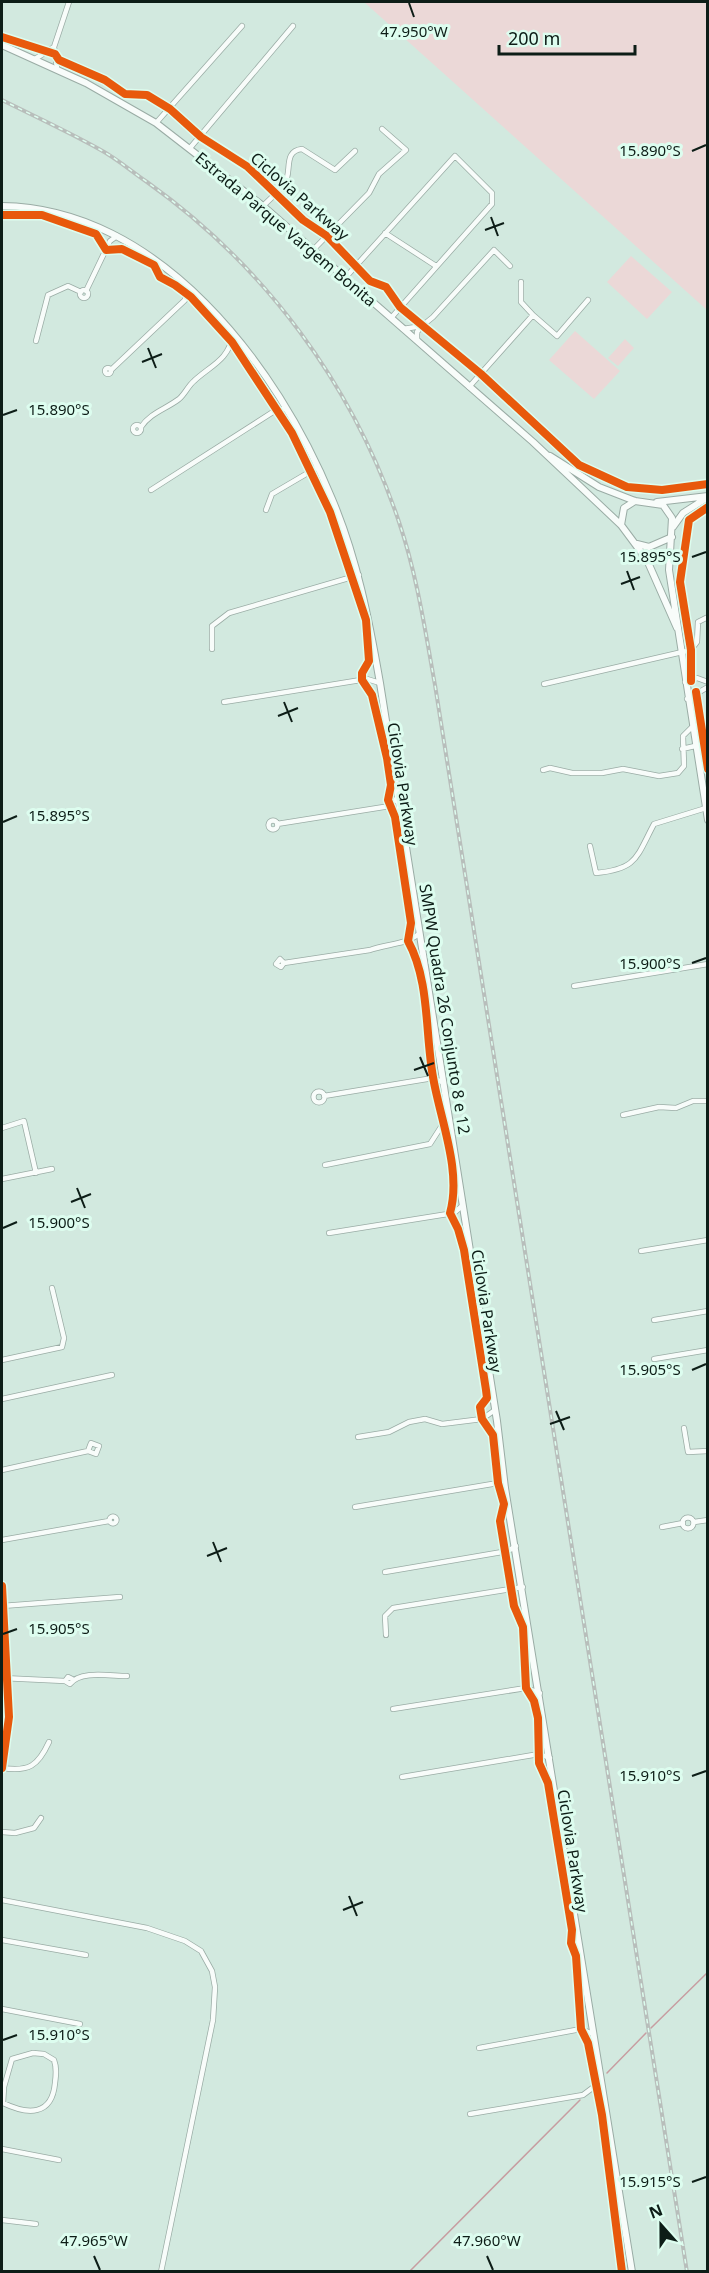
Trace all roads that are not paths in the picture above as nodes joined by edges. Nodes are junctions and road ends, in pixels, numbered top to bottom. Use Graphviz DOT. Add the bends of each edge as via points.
graph roads {
  1 [pos="69,2"];
  2 [pos="293,26"];
  3 [pos="242,27"];
  4 [pos="2,45"];
  5 [pos="54,47"];
  6 [pos="35,59"];
  7 [pos="57,68"];
  8 [pos="156,123"];
  9 [pos="382,129"];
  10 [pos="190,148"];
  11 [pos="355,151"];
  12 [pos="2,206"];
  13 [pos="263,206"];
  14 [pos="108,229"];
  15 [pos="385,233"];
  16 [pos="119,235"];
  17 [pos="110,241"];
  18 [pos="313,250"];
  19 [pos="436,266"];
  20 [pos="510,266"];
  21 [pos="345,278"];
  22 [pos="521,282"];
  23 [pos="186,285"];
  24 [pos="588,300"];
  25 [pos="533,315"];
  26 [pos="391,318"];
  27 [pos="422,326"];
  28 [pos="403,329"];
  29 [pos="234,335"];
  30 [pos="417,341"];
  31 [pos="36,342"];
  32 [pos="111,370"];
  33 [pos="469,387"];
  34 [pos="281,402"];
  35 [pos="285,409"];
  36 [pos="277,410"];
  37 [pos="141,427"];
  38 [pos="544,453"];
  39 [pos="318,467"];
  40 [pos="151,490"];
  41 [pos="708,497"];
  42 [pos="636,501"];
  43 [pos="657,502"];
  44 [pos="266,510"];
  45 [pos="621,525"];
  46 [pos="673,528"];
  47 [pos="672,536"];
  48 [pos="636,543"];
  49 [pos="358,574"];
  50 [pos="708,617"];
  51 [pos="677,628"];
  52 [pos="212,649"];
  53 [pos="681,652"];
  54 [pos="378,671"];
  55 [pos="368,679"];
  56 [pos="688,682"];
  57 [pos="708,682"];
  58 [pos="380,683"];
  59 [pos="544,684"];
  60 [pos="708,687"];
  61 [pos="701,690"];
  62 [pos="687,699"];
  63 [pos="224,702"];
  64 [pos="692,727"];
  65 [pos="695,746"];
  66 [pos="682,749"];
  67 [pos="706,751"];
  68 [pos="543,770"];
  69 [pos="397,798"];
  70 [pos="390,806"];
  71 [pos="706,808"];
  72 [pos="400,812"];
  73 [pos="708,820"];
  74 [pos="277,824"];
  75 [pos="590,846"];
  76 [pos="419,934"];
  77 [pos="410,940"];
  78 [pos="421,945"];
  79 [pos="284,963"];
  80 [pos="708,964"];
  81 [pos="574,986"];
  82 [pos="441,1071"];
  83 [pos="434,1078"];
  84 [pos="442,1082"];
  85 [pos="324,1096"];
  86 [pos="708,1101"];
  87 [pos="623,1115"];
  88 [pos="448,1116"];
  89 [pos="2,1128"];
  90 [pos="325,1165"];
  91 [pos="52,1169"];
  92 [pos="36,1173"];
  93 [pos="2,1179"];
  94 [pos="462,1206"];
  95 [pos="454,1213"];
  96 [pos="464,1218"];
  97 [pos="329,1233"];
  98 [pos="708,1240"];
  99 [pos="641,1251"];
  100 [pos="52,1288"];
  101 [pos="708,1311"];
  102 [pos="654,1320"];
  103 [pos="708,1350"];
  104 [pos="654,1359"];
  105 [pos="2,1360"];
  106 [pos="112,1375"];
  107 [pos="2,1399"];
  108 [pos="495,1410"];
  109 [pos="485,1418"];
  110 [pos="497,1421"];
  111 [pos="684,1428"];
  112 [pos="358,1437"];
  113 [pos="88,1451"];
  114 [pos="708,1451"];
  115 [pos="2,1470"];
  116 [pos="504,1477"];
  117 [pos="499,1483"];
  118 [pos="506,1488"];
  119 [pos="355,1507"];
  120 [pos="708,1520"];
  121 [pos="109,1521"];
  122 [pos="662,1527"];
  123 [pos="2,1539"];
  124 [pos="516,1546"];
  125 [pos="508,1551"];
  126 [pos="518,1555"];
  127 [pos="385,1572"];
  128 [pos="523,1587"];
  129 [pos="120,1597"];
  130 [pos="2,1606"];
  131 [pos="386,1635"];
  132 [pos="127,1676"];
  133 [pos="2,1678"];
  134 [pos="537,1678"];
  135 [pos="526,1688"];
  136 [pos="540,1694"];
  137 [pos="393,1709"];
  138 [pos="49,1742"];
  139 [pos="548,1747"];
  140 [pos="539,1754"];
  141 [pos="550,1758"];
  142 [pos="2,1768"];
  143 [pos="402,1777"];
  144 [pos="40,1818"];
  145 [pos="2,1832"];
  146 [pos="2,1900"];
  147 [pos="2,1940"];
  148 [pos="86,1956"];
  149 [pos="2,2009"];
  150 [pos="592,2019"];
  151 [pos="80,2024"];
  152 [pos="581,2029"];
  153 [pos="594,2034"];
  154 [pos="479,2048"];
  155 [pos="600,2078"];
  156 [pos="3,2086"];
  157 [pos="595,2086"];
  158 [pos="603,2090"];
  159 [pos="470,2114"];
  160 [pos="2,2149"];
  161 [pos="59,2160"];
  162 [pos="2,2220"];
  163 [pos="36,2224"];
  164 [pos="161,2271"];
  165 [pos="632,2271"];
  1 -- 5 [label="street"];
  2 -- 10 [label="street"];
  3 -- 8 [label="street"];
  4 -- 6 [label="street, Estrada Parque Vargem Bonita"];
  5 -- 6 [label="street"];
  5 -- 7 [label="street"];
  6 -- 7 [label="street, Estrada Parque Vargem Bonita"];
  7 -- 8 [label="street, Estrada Parque Vargem Bonita"];
  8 -- 10 [label="street, Estrada Parque Vargem Bonita"];
  9 -- 18 [label="street" via="406,150 379,174 369,193"];
  10 -- 13 [label="street, Estrada Parque Vargem Bonita"];
  11 -- 13 [label="street" via="335,170 302,149 295,151 289,158 285,183"];
  12 -- 14 [label="street, SMPW Quadra 26 Conjunto 8 e 12" via="66,214"];
  13 -- 18 [label="street, Estrada Parque Vargem Bonita"];
  14 -- 16 [label="street, SMPW Quadra 26 Conjunto 8 e 12"];
  14 -- 17 [label="street"];
  15 -- 19 [label="street"];
  15 -- 19 [label="street" via="455,156 492,193 492,204"];
  15 -- 21 [label="street"];
  16 -- 17 [label="street"];
  16 -- 23 [label="street, SMPW Quadra 26 Conjunto 8 e 12" via="153,256"];
  17 -- 31 [label="street" via="84,291 69,286 48,295"];
  18 -- 21 [label="street, Estrada Parque Vargem Bonita"];
  19 -- 26 [label="street"];
  20 -- 27 [label="street" via="494,250"];
  21 -- 26 [label="street, Estrada Parque Vargem Bonita"];
  22 -- 25 [label="street" via="521,302"];
  23 -- 29 [label="street, SMPW Quadra 26 Conjunto 8 e 12"];
  23 -- 32 [label="street" via="185,300"];
  24 -- 25 [label="street" via="557,336"];
  25 -- 33 [label="street"];
  26 -- 28 [label="street, Estrada Parque Vargem Bonita"];
  27 -- 28 [label="street"];
  27 -- 30 [label="street"];
  28 -- 30 [label="street, Estrada Parque Vargem Bonita"];
  29 -- 34 [label="street, SMPW Quadra 26 Conjunto 8 e 12"];
  29 -- 37 [label="street" via="227,353 215,367"];
  30 -- 33 [label="street, Estrada Parque Vargem Bonita"];
  33 -- 38 [label="street, Estrada Parque Vargem Bonita"];
  34 -- 35 [label="street, SMPW Quadra 26 Conjunto 8 e 12"];
  34 -- 36 [label="street"];
  35 -- 36 [label="street"];
  35 -- 39 [label="street, SMPW Quadra 26 Conjunto 8 e 12"];
  36 -- 40 [label="street"];
  38 -- 42 [label="street, Estrada Parque Vargem Bonita" via="599,487"];
  38 -- 45 [label="street, Estrada Parque Vargem Bonita"];
  39 -- 44 [label="street" via="272,494"];
  39 -- 49 [label="street, SMPW Quadra 26 Conjunto 8 e 12"];
  41 -- 43 [label="street, Estrada Parque Vargem Bonita"];
  41 -- 46 [label="street" via="683,513"];
  42 -- 43 [label="street, Estrada Parque Vargem Bonita"];
  42 -- 45 [label="street" via="624,508"];
  43 -- 46 [label="street" via="670,513"];
  45 -- 48 [label="street, Estrada Parque Vargem Bonita"];
  46 -- 47 [label="street, Estrada Parque Vargem Bonita"];
  47 -- 48 [label="street" via="649,547"];
  47 -- 51 [label="street, Estrada Parque Vargem Bonita" via="669,570"];
  48 -- 51 [label="street, Estrada Parque Vargem Bonita"];
  49 -- 52 [label="street" via="229,613 212,626"];
  49 -- 54 [label="street, SMPW Quadra 26 Conjunto 8 e 12"];
  50 -- 53 [label="street" via="698,622 694,648"];
  51 -- 53 [label="street, Estrada Parque Vargem Bonita"];
  53 -- 56 [label="street, Estrada Parque Vargem Bonita"];
  53 -- 59 [label="street"];
  54 -- 55 [label="street"];
  54 -- 58 [label="street, SMPW Quadra 26 Conjunto 8 e 12"];
  55 -- 58 [label="street"];
  55 -- 63 [label="street"];
  56 -- 57 [label="street" via="697,678"];
  56 -- 61 [label="street"];
  56 -- 62 [label="street, Estrada Parque Vargem Bonita"];
  58 -- 69 [label="street, SMPW Quadra 26 Conjunto 8 e 12"];
  60 -- 61 [label="street"];
  61 -- 62 [label="street"];
  62 -- 64 [label="street, Estrada Parque Vargem Bonita"];
  64 -- 65 [label="street, Estrada Parque Vargem Bonita"];
  64 -- 66 [label="street" via="683,736"];
  65 -- 66 [label="street"];
  65 -- 67 [label="street"];
  65 -- 71 [label="street, Estrada Parque Vargem Bonita"];
  66 -- 68 [label="street" via="681,771 659,777 623,769 572,773"];
  69 -- 70 [label="street"];
  69 -- 72 [label="street, SMPW Quadra 26 Conjunto 8 e 12"];
  70 -- 72 [label="street"];
  70 -- 74 [label="street"];
  71 -- 73 [label="street, Estrada Parque Vargem Bonita"];
  71 -- 75 [label="street" via="654,824 630,866 618,871 596,873"];
  72 -- 76 [label="street, SMPW Quadra 26 Conjunto 8 e 12"];
  76 -- 77 [label="street"];
  76 -- 78 [label="street, SMPW Quadra 26 Conjunto 8 e 12"];
  77 -- 78 [label="street"];
  77 -- 79 [label="street"];
  78 -- 82 [label="street, SMPW Quadra 26 Conjunto 8 e 12"];
  80 -- 81 [label="street"];
  82 -- 83 [label="street"];
  82 -- 84 [label="street, SMPW Quadra 26 Conjunto 8 e 12"];
  83 -- 84 [label="street"];
  83 -- 85 [label="street"];
  84 -- 88 [label="street, SMPW Quadra 26 Conjunto 8 e 12"];
  86 -- 87 [label="street"];
  88 -- 90 [label="street" via="430,1144"];
  88 -- 94 [label="street, SMPW Quadra 26 Conjunto 8 e 12"];
  89 -- 92 [label="street" via="24,1120"];
  91 -- 92 [label="street"];
  92 -- 93 [label="street"];
  94 -- 95 [label="street"];
  94 -- 96 [label="street, SMPW Quadra 26 Conjunto 8 e 12"];
  95 -- 96 [label="street"];
  95 -- 97 [label="street"];
  96 -- 108 [label="street, SMPW Quadra 26 Conjunto 8 e 12"];
  98 -- 99 [label="street"];
  100 -- 105 [label="street" via="64,1338 62,1347"];
  101 -- 102 [label="street"];
  103 -- 104 [label="street"];
  106 -- 107 [label="street"];
  108 -- 109 [label="street"];
  108 -- 110 [label="street, SMPW Quadra 26 Conjunto 8 e 12"];
  109 -- 110 [label="street"];
  109 -- 112 [label="street" via="445,1424 425,1419 389,1432"];
  110 -- 116 [label="street, SMPW Quadra 26 Conjunto 8 e 12"];
  111 -- 114 [label="street" via="688,1452"];
  113 -- 115 [label="street"];
  116 -- 117 [label="street"];
  116 -- 118 [label="street, SMPW Quadra 26 Conjunto 8 e 12"];
  117 -- 118 [label="street"];
  117 -- 119 [label="street"];
  118 -- 124 [label="street, SMPW Quadra 26 Conjunto 8 e 12"];
  120 -- 122 [label="street" via="694,1522 690,1528 683,1523"];
  121 -- 123 [label="street"];
  124 -- 125 [label="street"];
  124 -- 126 [label="street, SMPW Quadra 26 Conjunto 8 e 12"];
  125 -- 126 [label="street"];
  125 -- 127 [label="street"];
  126 -- 128 [label="street, SMPW Quadra 26 Conjunto 8 e 12"];
  128 -- 131 [label="street" via="393,1608 384,1616"];
  128 -- 134 [label="street, SMPW Quadra 26 Conjunto 8 e 12"];
  129 -- 130 [label="street"];
  132 -- 133 [label="street" via="83,1676 72,1680 68,1677 65,1681"];
  134 -- 135 [label="street"];
  134 -- 136 [label="street, SMPW Quadra 26 Conjunto 8 e 12"];
  135 -- 136 [label="street"];
  135 -- 137 [label="street"];
  136 -- 139 [label="street, SMPW Quadra 26 Conjunto 8 e 12"];
  138 -- 142 [label="street" via="41,1760 29,1767"];
  139 -- 140 [label="street"];
  139 -- 141 [label="street, SMPW Quadra 26 Conjunto 8 e 12"];
  140 -- 141 [label="street"];
  140 -- 143 [label="street"];
  141 -- 150 [label="street, SMPW Quadra 26 Conjunto 8 e 12"];
  144 -- 145 [label="street" via="34,1828"];
  146 -- 164 [label="street" via="169,1934 201,1951 212,1971 213,2020"];
  147 -- 148 [label="street"];
  149 -- 151 [label="street"];
  150 -- 152 [label="street"];
  150 -- 153 [label="street, SMPW Quadra 26 Conjunto 8 e 12"];
  152 -- 153 [label="street"];
  152 -- 154 [label="street"];
  153 -- 155 [label="street, SMPW Quadra 26 Conjunto 8 e 12"];
  155 -- 157 [label="street"];
  155 -- 158 [label="street, SMPW Quadra 26 Conjunto 8 e 12"];
  156 -- 156 [label="street" via="3,2103 18,2110 45,2107 54,2094 54,2060 33,2053 12,2059"];
  157 -- 158 [label="street"];
  157 -- 159 [label="street" via="578,2096"];
  158 -- 165 [label="street, SMPW Quadra 26 Conjunto 8 e 12"];
  160 -- 161 [label="street"];
  162 -- 163 [label="street"];
}
